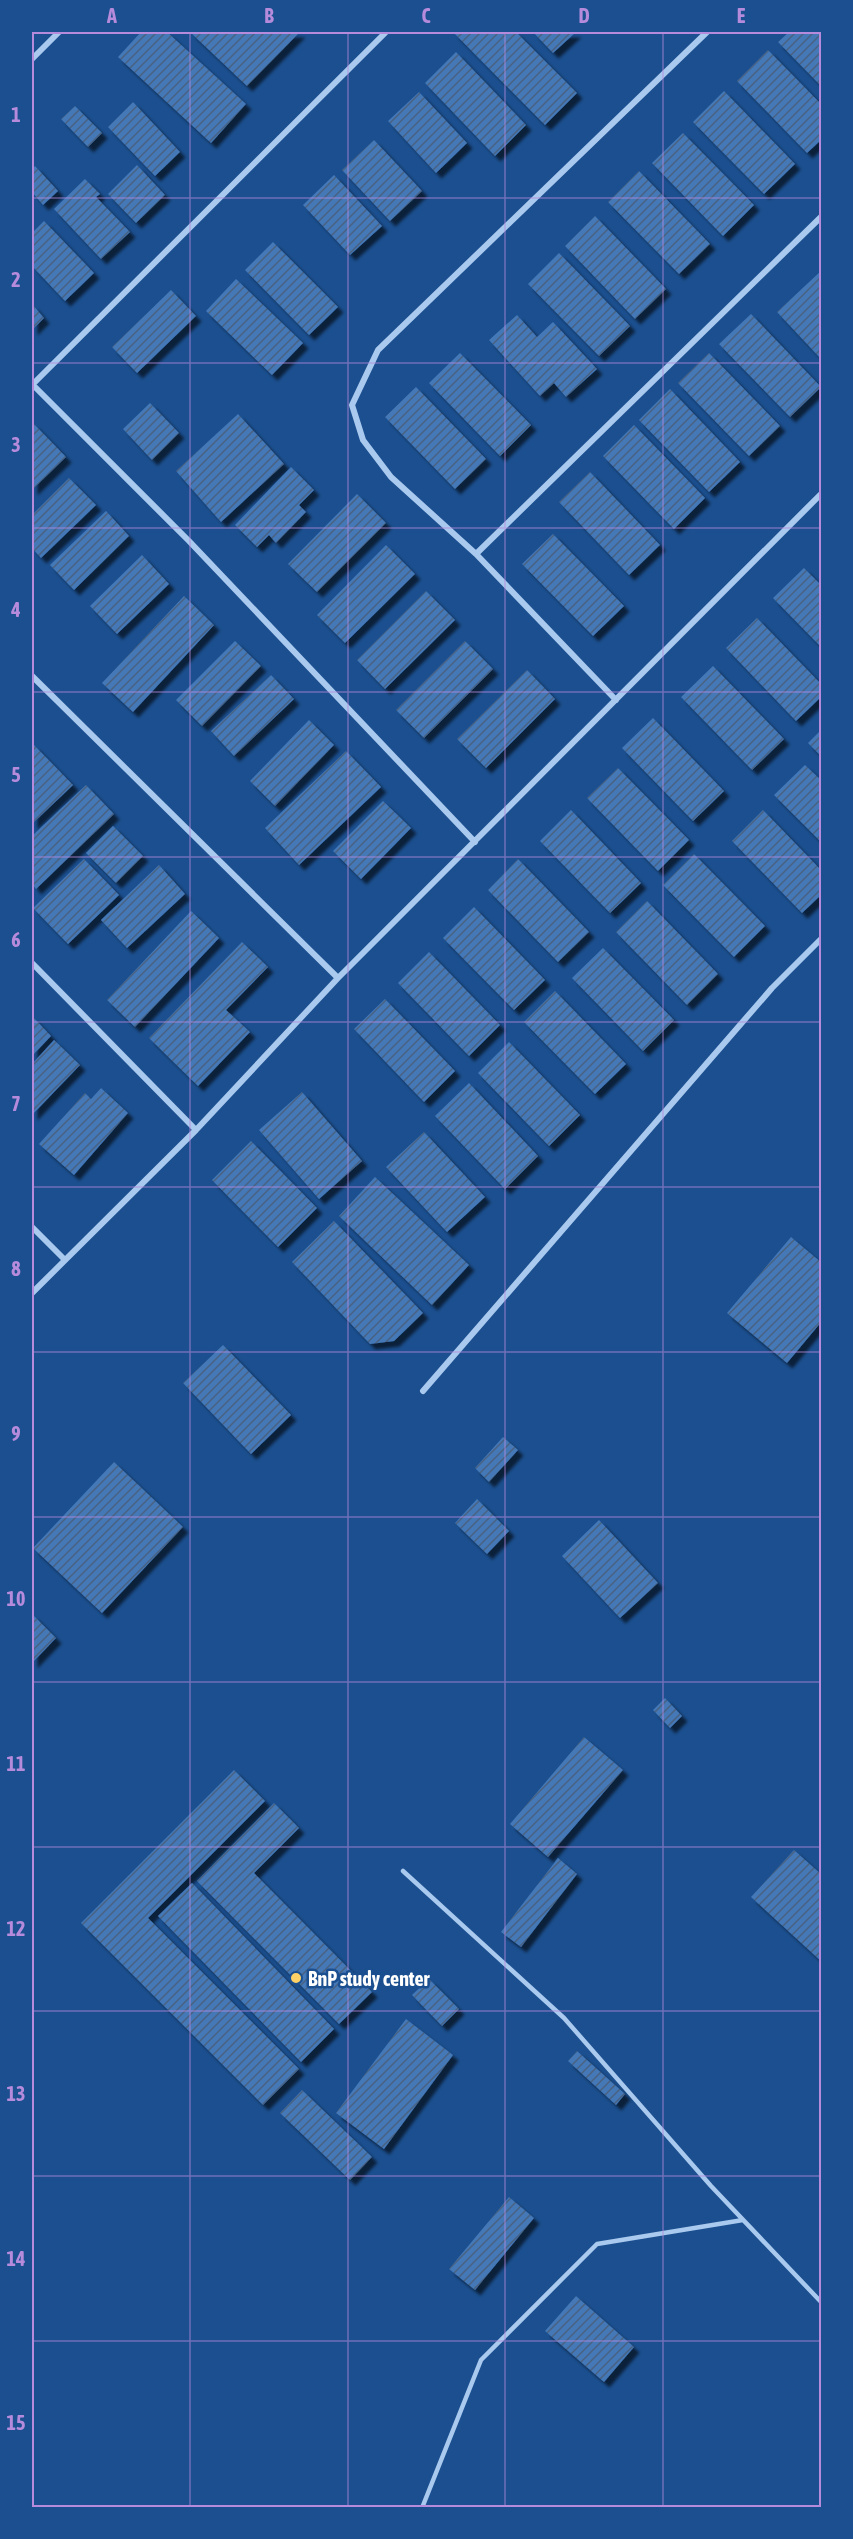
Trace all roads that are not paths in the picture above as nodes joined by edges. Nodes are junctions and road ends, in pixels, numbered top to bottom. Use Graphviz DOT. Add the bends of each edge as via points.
graph roads {
  1 [pos="59,32"];
  2 [pos="386,32"];
  3 [pos="707,32"];
  4 [pos="32,59"];
  5 [pos="822,216"];
  6 [pos="32,384"];
  7 [pos="822,493"];
  8 [pos="476,554"];
  9 [pos="32,676"];
  10 [pos="616,700"];
  11 [pos="475,842"];
  12 [pos="822,938"];
  13 [pos="32,963"];
  14 [pos="338,978"];
  15 [pos="196,1130"];
  16 [pos="32,1227"];
  17 [pos="65,1260"];
  18 [pos="32,1293"];
  19 [pos="423,1391"];
  20 [pos="404,1871"];
  21 [pos="743,2220"];
  22 [pos="822,2303"];
  23 [pos="422,2508"];
  1 -- 4 [label="street"];
  2 -- 6 [label="street"];
  3 -- 8 [label="street" via="378,350 352,405 363,440 391,477"];
  5 -- 8 [label="street"];
  6 -- 11 [label="street" via="189,541"];
  7 -- 10 [label="street"];
  8 -- 10 [label="street"];
  9 -- 14 [label="street"];
  10 -- 11 [label="street"];
  11 -- 14 [label="street"];
  12 -- 19 [label="street" via="772,988"];
  13 -- 15 [label="street"];
  14 -- 15 [label="street"];
  15 -- 17 [label="street"];
  16 -- 17 [label="street"];
  17 -- 18 [label="street"];
  20 -- 21 [label="lane" via="564,2018"];
  21 -- 22 [label="lane"];
  21 -- 23 [label="lane" via="597,2244 481,2360"];
}
